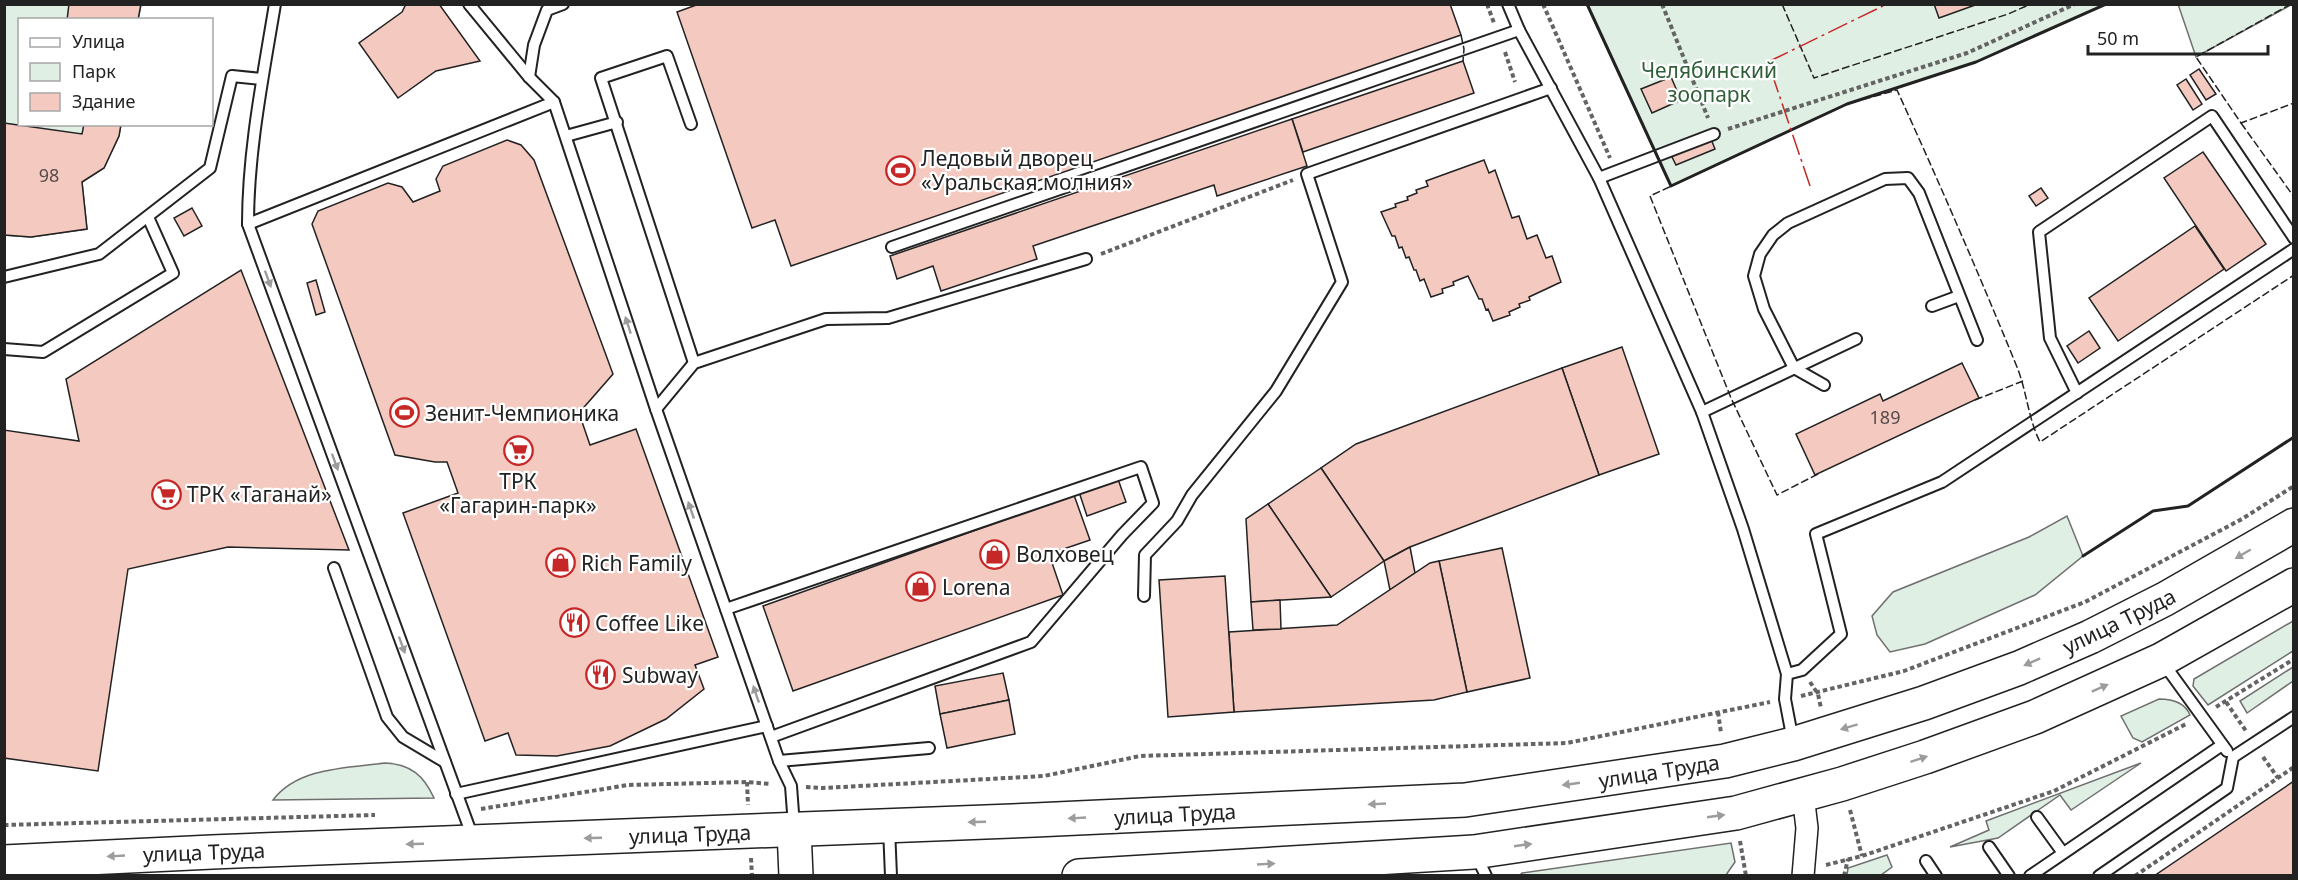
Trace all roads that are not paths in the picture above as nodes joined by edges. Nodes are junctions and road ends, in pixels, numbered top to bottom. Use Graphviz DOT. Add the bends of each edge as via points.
graph roads {
  1 [pos="275,4"];
  2 [pos="469,4"];
  3 [pos="563,4"];
  4 [pos="1508,4"];
  5 [pos="1519,30"];
  6 [pos="529,77"];
  7 [pos="262,79"];
  8 [pos="1551,88"];
  9 [pos="554,102"];
  10 [pos="617,122"];
  11 [pos="691,124"];
  12 [pos="1714,134"];
  13 [pos="566,136"];
  14 [pos="1599,178"];
  15 [pos="147,217"];
  16 [pos="248,224"];
  17 [pos="2294,238"];
  18 [pos="892,247"];
  19 [pos="2294,249"];
  20 [pos="1086,259"];
  21 [pos="4,277"];
  22 [pos="1959,296"];
  23 [pos="1932,306"];
  24 [pos="1857,339"];
  25 [pos="1977,340"];
  26 [pos="4,349"];
  27 [pos="694,363"];
  28 [pos="1794,368"];
  29 [pos="1824,385"];
  30 [pos="2077,393"];
  31 [pos="656,409"];
  32 [pos="1702,412"];
  33 [pos="2294,525"];
  34 [pos="334,568"];
  35 [pos="2294,585"];
  36 [pos="1144,596"];
  37 [pos="726,609"];
  38 [pos="2161,660"];
  39 [pos="1787,675"];
  40 [pos="2294,717"];
  41 [pos="767,726"];
  42 [pos="771,737"];
  43 [pos="1793,744"];
  44 [pos="2222,746"];
  45 [pos="929,747"];
  46 [pos="2233,758"];
  47 [pos="779,761"];
  48 [pos="445,762"];
  49 [pos="456,794"];
  50 [pos="1803,795"];
  51 [pos="2037,817"];
  52 [pos="888,825"];
  53 [pos="468,827"];
  54 [pos="794,830"];
  55 [pos="1989,847"];
  56 [pos="2063,853"];
  57 [pos="1926,861"];
  58 [pos="4,862"];
  59 [pos="1480,864"];
  60 [pos="1167,873"];
  61 [pos="1803,874"];
  62 [pos="796,876"];
  63 [pos="891,876"];
  64 [pos="1079,876"];
  65 [pos="1935,876"];
  66 [pos="2009,876"];
  67 [pos="2030,876"];
  68 [pos="2099,876"];
  1 -- 7 [label="lane"];
  2 -- 6 [label="lane"];
  3 -- 6 [label="lane" via="547,10 534,45"];
  4 -- 5 [label="lane"];
  5 -- 8 [label="lane"];
  5 -- 18 [label="lane"];
  6 -- 9 [label="lane"];
  7 -- 15 [label="lane" via="232,76 210,168"];
  7 -- 16 [label="lane" via="248,192"];
  8 -- 14 [label="lane"];
  8 -- 36 [label="lane" via="1307,174 1342,282 1276,391 1192,495 1177,521 1145,555"];
  9 -- 13 [label="lane"];
  9 -- 16 [label="lane"];
  10 -- 11 [label="lane" via="601,78 667,56"];
  10 -- 13 [label="lane"];
  10 -- 27 [label="lane"];
  12 -- 14 [label="lane"];
  31 -- 13 [label="lane, one-way"];
  14 -- 32 [label="lane"];
  15 -- 21 [label="lane" via="99,255"];
  15 -- 26 [label="lane" via="173,273 43,352"];
  16 -- 48 [label="lane, one-way"];
  17 -- 30 [label="lane" via="2212,116 2039,232 2050,338"];
  19 -- 30 [label="lane"];
  20 -- 27 [label="lane" via="888,318 826,319"];
  22 -- 23 [label="lane"];
  22 -- 25 [label="lane"];
  22 -- 28 [label="lane" via="1919,193 1908,178 1885,179 1788,223 1773,235 1760,254 1754,276 1764,309"];
  24 -- 28 [label="lane"];
  27 -- 31 [label="lane"];
  28 -- 29 [label="lane"];
  28 -- 32 [label="lane"];
  30 -- 39 [label="lane" via="1942,482 1816,534 1841,634 1802,670"];
  37 -- 31 [label="lane, one-way"];
  32 -- 39 [label="lane" via="1743,529"];
  33 -- 43 [label="main road, улица Труда, one-way" via="2165,599 2079,641 1972,686"];
  34 -- 48 [label="lane" via="387,717 403,737"];
  35 -- 38 [label="main road"];
  41 -- 37 [label="lane, one-way"];
  37 -- 42 [label="lane" via="1141,467 1153,503 1031,642"];
  38 -- 44 [label="lane"];
  50 -- 38 [label="main road, one-way" via="1979,738"];
  39 -- 43 [label="lane" via="1785,699"];
  40 -- 46 [label="lane"];
  41 -- 42 [label="lane"];
  41 -- 49 [label="lane"];
  42 -- 47 [label="lane"];
  43 -- 50 [label="main road"];
  43 -- 52 [label="main road, улица Труда, one-way" via="1699,765 1465,800"];
  44 -- 46 [label="lane"];
  44 -- 56 [label="lane"];
  45 -- 47 [label="lane"];
  46 -- 68 [label="lane" via="2227,788"];
  47 -- 54 [label="lane" via="791,786"];
  48 -- 49 [label="lane"];
  49 -- 53 [label="lane"];
  59 -- 50 [label="main road, one-way" via="1736,813"];
  50 -- 61 [label="street" via="1807,828"];
  51 -- 56 [label="lane"];
  52 -- 54 [label="main road, улица Труда"];
  52 -- 63 [label="lane"];
  54 -- 53 [label="main road, улица Труда, one-way"];
  53 -- 58 [label="main road, улица Труда, one-way" via="200,852"];
  54 -- 62 [label="main road"];
  55 -- 66 [label="lane"];
  56 -- 67 [label="lane"];
  57 -- 65 [label="lane"];
  60 -- 59 [label="main road, one-way"];
  60 -- 64 [label="main road"];
}
